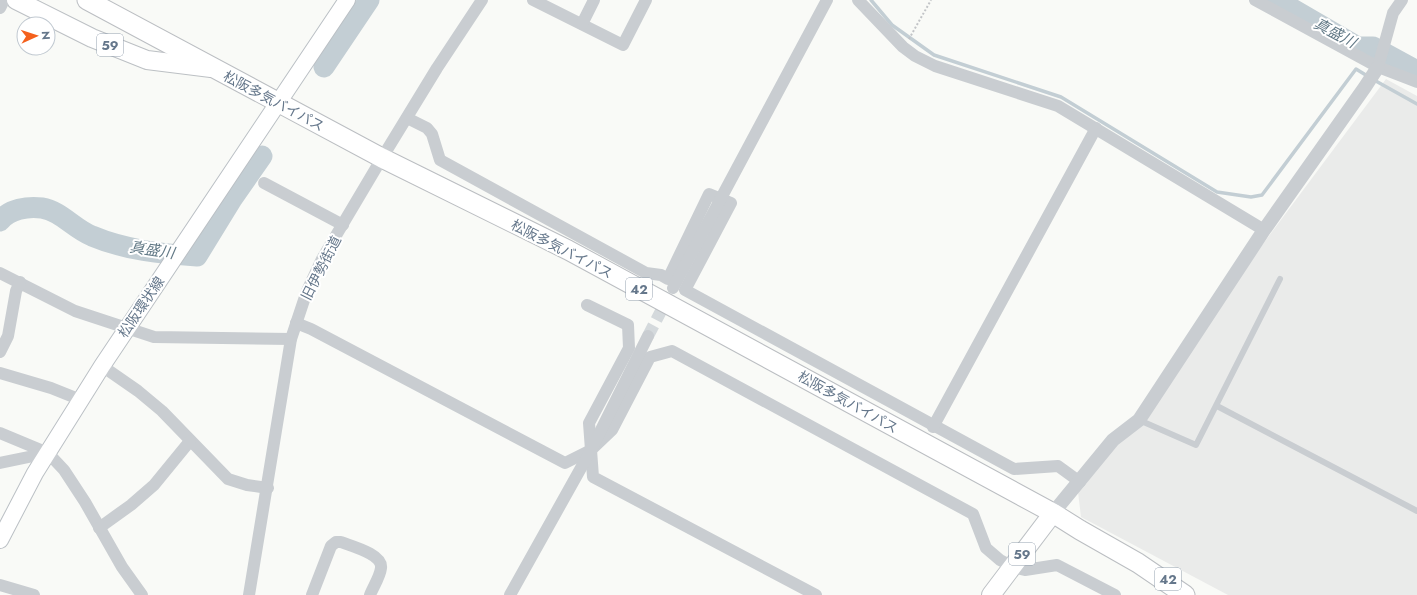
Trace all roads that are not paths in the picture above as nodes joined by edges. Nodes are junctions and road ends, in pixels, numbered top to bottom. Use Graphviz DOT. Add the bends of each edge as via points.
graph roads {
  1 [pos="4,0"];
  2 [pos="16,0"];
  3 [pos="87,0"];
  4 [pos="347,0"];
  5 [pos="482,0"];
  6 [pos="594,0"];
  7 [pos="646,0"];
  8 [pos="827,0"];
  9 [pos="858,0"];
  10 [pos="1255,0"];
  11 [pos="1402,0"];
  12 [pos="538,1"];
  13 [pos="0,8"];
  14 [pos="582,24"];
  15 [pos="212,68"];
  16 [pos="1376,69"];
  17 [pos="1417,82"];
  18 [pos="278,102"];
  19 [pos="407,118"];
  20 [pos="1096,128"];
  21 [pos="382,158"];
  22 [pos="264,183"];
  23 [pos="721,198"];
  24 [pos="343,225"];
  25 [pos="1264,230"];
  26 [pos="0,273"];
  27 [pos="1280,279"];
  28 [pos="20,282"];
  29 [pos="673,288"];
  30 [pos="587,305"];
  31 [pos="296,323"];
  32 [pos="127,328"];
  33 [pos="648,336"];
  34 [pos="291,339"];
  35 [pos="0,352"];
  36 [pos="102,366"];
  37 [pos="0,373"];
  38 [pos="81,400"];
  39 [pos="1217,406"];
  40 [pos="1139,420"];
  41 [pos="933,426"];
  42 [pos="0,433"];
  43 [pos="190,441"];
  44 [pos="591,450"];
  45 [pos="48,453"];
  46 [pos="0,463"];
  47 [pos="1080,482"];
  48 [pos="268,488"];
  49 [pos="1417,510"];
  50 [pos="1053,513"];
  51 [pos="100,528"];
  52 [pos="0,540"];
  53 [pos="1138,563"];
  54 [pos="1013,567"];
  55 [pos="0,585"];
  56 [pos="34,595"];
  57 [pos="142,595"];
  58 [pos="249,595"];
  59 [pos="312,595"];
  60 [pos="370,595"];
  61 [pos="510,595"];
  62 [pos="816,595"];
  63 [pos="991,595"];
  64 [pos="1115,595"];
  65 [pos="1185,595"];
  66 [pos="1197,595"];
  1 -- 13 [label="street"];
  2 -- 15 [label="main road, 59" via="92,38 147,60"];
  3 -- 15 [label="highway, 松阪多気バイパス / 42"];
  4 -- 18 [label="main road, 松阪環状線"];
  5 -- 19 [label="street, 旧伊勢街道"];
  6 -- 14 [label="street"];
  7 -- 14 [label="street" via="623,45"];
  8 -- 23 [label="street"];
  9 -- 20 [label="street" via="915,56 935,66 1058,106"];
  10 -- 16 [label="street"];
  11 -- 16 [label="street" via="1393,13"];
  12 -- 14 [label="street"];
  15 -- 18 [label="highway, 松阪多気バイパス / 42"];
  16 -- 17 [label="street"];
  16 -- 25 [label="street"];
  18 -- 21 [label="highway, 松阪多気バイパス / 42"];
  18 -- 32 [label="main road, 松阪環状線"];
  19 -- 21 [label="street, 旧伊勢街道"];
  19 -- 23 [label="street" via="427,128 432,134 440,160 646,273 662,275 668,279 709,194"];
  20 -- 25 [label="street"];
  20 -- 41 [label="street"];
  21 -- 24 [label="street, 旧伊勢街道"];
  21 -- 50 [label="highway, 松阪多気バイパス / 42" via="568,250"];
  22 -- 24 [label="street"];
  23 -- 29 [label="street"];
  23 -- 41 [label="street" via="731,204 685,290"];
  24 -- 31 [label="street, 旧伊勢街道" via="306,291"];
  25 -- 40 [label="street"];
  26 -- 28 [label="street"];
  27 -- 39 [label="lane"];
  28 -- 32 [label="street" via="75,311"];
  28 -- 35 [label="street" via="8,336"];
  30 -- 44 [label="street" via="628,325 629,348 589,423"];
  31 -- 34 [label="street, 旧伊勢街道"];
  31 -- 44 [label="street" via="311,328 565,463"];
  32 -- 34 [label="street" via="167,339"];
  32 -- 36 [label="main road, 松阪環状線"];
  33 -- 44 [label="street"];
  34 -- 48 [label="street, 旧伊勢街道"];
  36 -- 38 [label="main road, 松阪環状線"];
  36 -- 43 [label="street" via="156,406"];
  37 -- 38 [label="street"];
  38 -- 45 [label="main road, 松阪環状線"];
  39 -- 40 [label="lane" via="1196,445"];
  39 -- 49 [label="lane"];
  40 -- 47 [label="street" via="1113,440"];
  41 -- 47 [label="street" via="1014,469 1058,466"];
  42 -- 45 [label="street"];
  43 -- 48 [label="street" via="228,479"];
  43 -- 51 [label="street" via="154,485"];
  44 -- 54 [label="street" via="612,430 650,357 672,351 973,514 986,548"];
  44 -- 61 [label="street"];
  44 -- 62 [label="street" via="593,476"];
  45 -- 46 [label="street"];
  45 -- 51 [label="street" via="77,488"];
  45 -- 52 [label="main road, 松阪環状線"];
  47 -- 50 [label="street"];
  48 -- 58 [label="street, 旧伊勢街道"];
  50 -- 53 [label="highway, 松阪多気バイパス / 42"];
  50 -- 54 [label="main road, 59"];
  51 -- 57 [label="street" via="122,568"];
  53 -- 65 [label="highway, 松阪多気バイパス / 42"];
  53 -- 66 [label="highway, 松阪多気バイパス / 42"];
  54 -- 63 [label="main road, 59"];
  54 -- 64 [label="street" via="1025,570 1057,565"];
  55 -- 56 [label="street"];
  59 -- 60 [label="street" via="331,546 341,542 376,556 380,561 382,568"];
}
